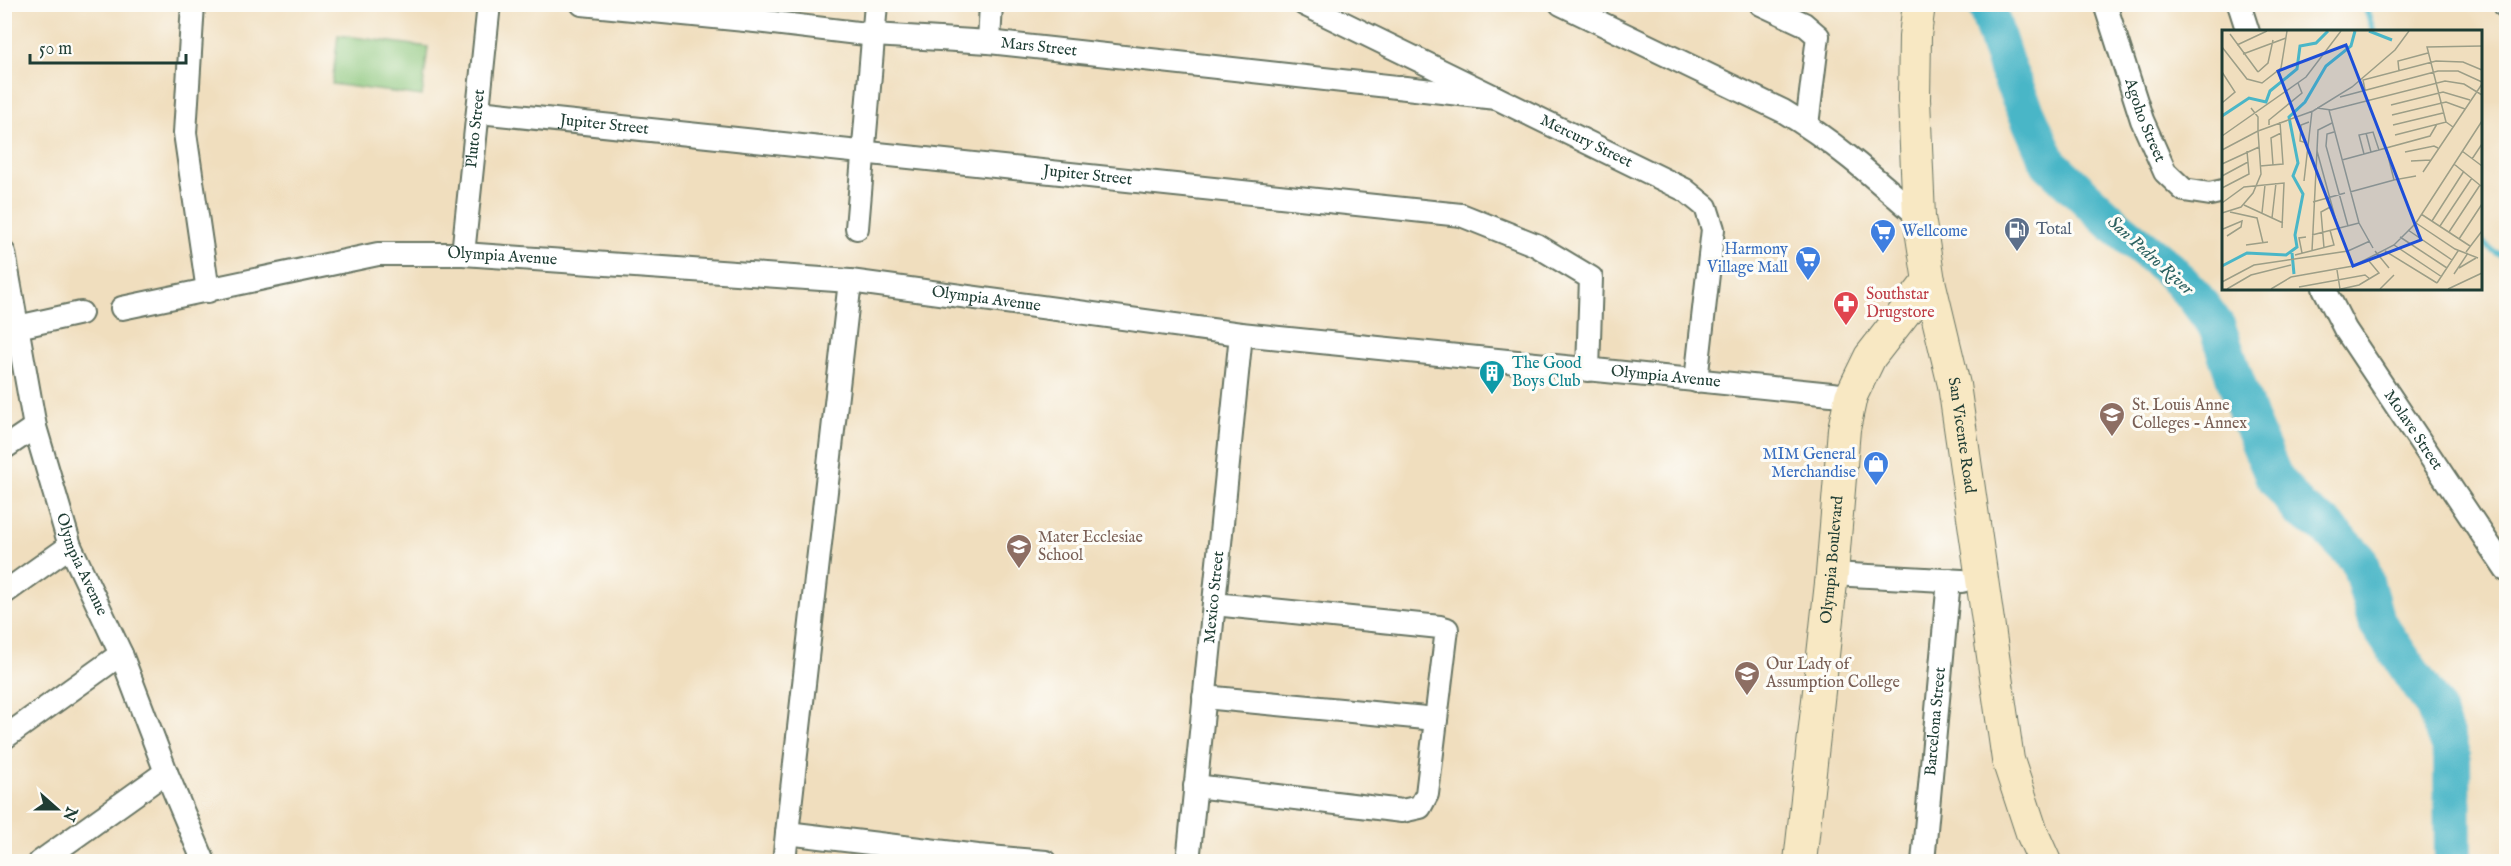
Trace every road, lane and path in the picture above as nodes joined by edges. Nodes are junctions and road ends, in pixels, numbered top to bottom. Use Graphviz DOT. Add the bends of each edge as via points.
graph roads {
  1 [pos="193,4"];
  2 [pos="489,4"];
  3 [pos="582,4"];
  4 [pos="876,4"];
  5 [pos="991,4"];
  6 [pos="1304,4"];
  7 [pos="1561,4"];
  8 [pos="1761,4"];
  9 [pos="1919,4"];
  10 [pos="2105,4"];
  11 [pos="2239,4"];
  12 [pos="630,7"];
  13 [pos="1587,10"];
  14 [pos="766,13"];
  15 [pos="2247,30"];
  16 [pos="874,35"];
  17 [pos="989,42"];
  18 [pos="1496,98"];
  19 [pos="479,112"];
  20 [pos="1807,125"];
  21 [pos="862,152"];
  22 [pos="2222,191"];
  23 [pos="1919,217"];
  24 [pos="857,228"];
  25 [pos="4,253"];
  26 [pos="463,254"];
  27 [pos="850,281"];
  28 [pos="1929,281"];
  29 [pos="2325,290"];
  30 [pos="208,291"];
  31 [pos="122,308"];
  32 [pos="81,313"];
  33 [pos="10,328"];
  34 [pos="1241,334"];
  35 [pos="1588,370"];
  36 [pos="1696,381"];
  37 [pos="1851,396"];
  38 [pos="35,427"];
  39 [pos="4,448"];
  40 [pos="70,546"];
  41 [pos="2506,570"];
  42 [pos="1832,574"];
  43 [pos="1949,580"];
  44 [pos="1984,583"];
  45 [pos="4,593"];
  46 [pos="1214,604"];
  47 [pos="122,654"];
  48 [pos="1204,697"];
  49 [pos="1436,719"];
  50 [pos="4,738"];
  51 [pos="166,772"];
  52 [pos="1196,786"];
  53 [pos="787,833"];
  54 [pos="40,861"];
  55 [pos="204,861"];
  56 [pos="784,861"];
  57 [pos="1046,861"];
  58 [pos="1188,861"];
  59 [pos="1800,861"];
  60 [pos="1923,861"];
  61 [pos="2045,861"];
  1 -- 30 [label="street" via="185,133"];
  2 -- 19 [label="street, Pluto Street"];
  3 -- 12 [label="street, Mars Street"];
  4 -- 16 [label="street"];
  5 -- 17 [label="street"];
  6 -- 18 [label="street, Mercury Street"];
  7 -- 13 [label="street"];
  8 -- 20 [label="street" via="1804,24 1818,36"];
  9 -- 23 [label="main road, San Vicente Road" via="1914,99"];
  10 -- 22 [label="street, Agoho Street" via="2142,120 2165,172 2184,190 2210,195"];
  11 -- 15 [label="street"];
  12 -- 14 [label="street, Mars Street"];
  13 -- 20 [label="street"];
  14 -- 16 [label="street, Mars Street"];
  16 -- 17 [label="street, Mars Street"];
  16 -- 21 [label="street"];
  17 -- 18 [label="street, Mars Street"];
  18 -- 36 [label="street, Mercury Street" via="1685,190 1706,207 1713,229"];
  19 -- 21 [label="street, Jupiter Street"];
  19 -- 26 [label="street, Pluto Street"];
  20 -- 23 [label="street" via="1842,149"];
  21 -- 24 [label="street"];
  21 -- 35 [label="street, Jupiter Street" via="1461,216 1536,245 1591,278"];
  23 -- 28 [label="main road, San Vicente Road"];
  25 -- 33 [label="street, Olympia Avenue"];
  26 -- 27 [label="street, Olympia Avenue"];
  26 -- 30 [label="street, Olympia Avenue" via="378,254"];
  27 -- 34 [label="street, Olympia Avenue"];
  27 -- 53 [label="street"];
  28 -- 37 [label="main road, Olympia Boulevard" via="1870,357"];
  28 -- 44 [label="main road, San Vicente Road" via="1954,385"];
  29 -- 41 [label="street, Molave Street" via="2345,329"];
  30 -- 31 [label="street, Olympia Avenue"];
  32 -- 33 [label="street"];
  33 -- 38 [label="street, Olympia Avenue"];
  34 -- 35 [label="street, Olympia Avenue"];
  34 -- 46 [label="street, Mexico Street"];
  35 -- 36 [label="street, Olympia Avenue"];
  36 -- 37 [label="street, Olympia Avenue"];
  37 -- 42 [label="main road, Olympia Boulevard" via="1844,429"];
  38 -- 39 [label="street"];
  38 -- 40 [label="street, Olympia Avenue"];
  40 -- 45 [label="street"];
  40 -- 47 [label="street, Olympia Avenue"];
  42 -- 43 [label="street"];
  42 -- 59 [label="main road, Olympia Boulevard"];
  43 -- 44 [label="street"];
  43 -- 60 [label="street, Barcelona Street"];
  44 -- 61 [label="main road, San Vicente Road" via="2008,760"];
  46 -- 48 [label="street, Mexico Street"];
  46 -- 49 [label="street" via="1448,630"];
  47 -- 50 [label="street"];
  47 -- 51 [label="street, Olympia Avenue"];
  48 -- 49 [label="street"];
  48 -- 52 [label="street, Mexico Street"];
  49 -- 52 [label="street" via="1427,794 1420,807 1402,811"];
  51 -- 54 [label="street"];
  51 -- 55 [label="street, Olympia Avenue"];
  52 -- 58 [label="street, Mexico Street"];
  53 -- 56 [label="street"];
  53 -- 57 [label="street"];
}
